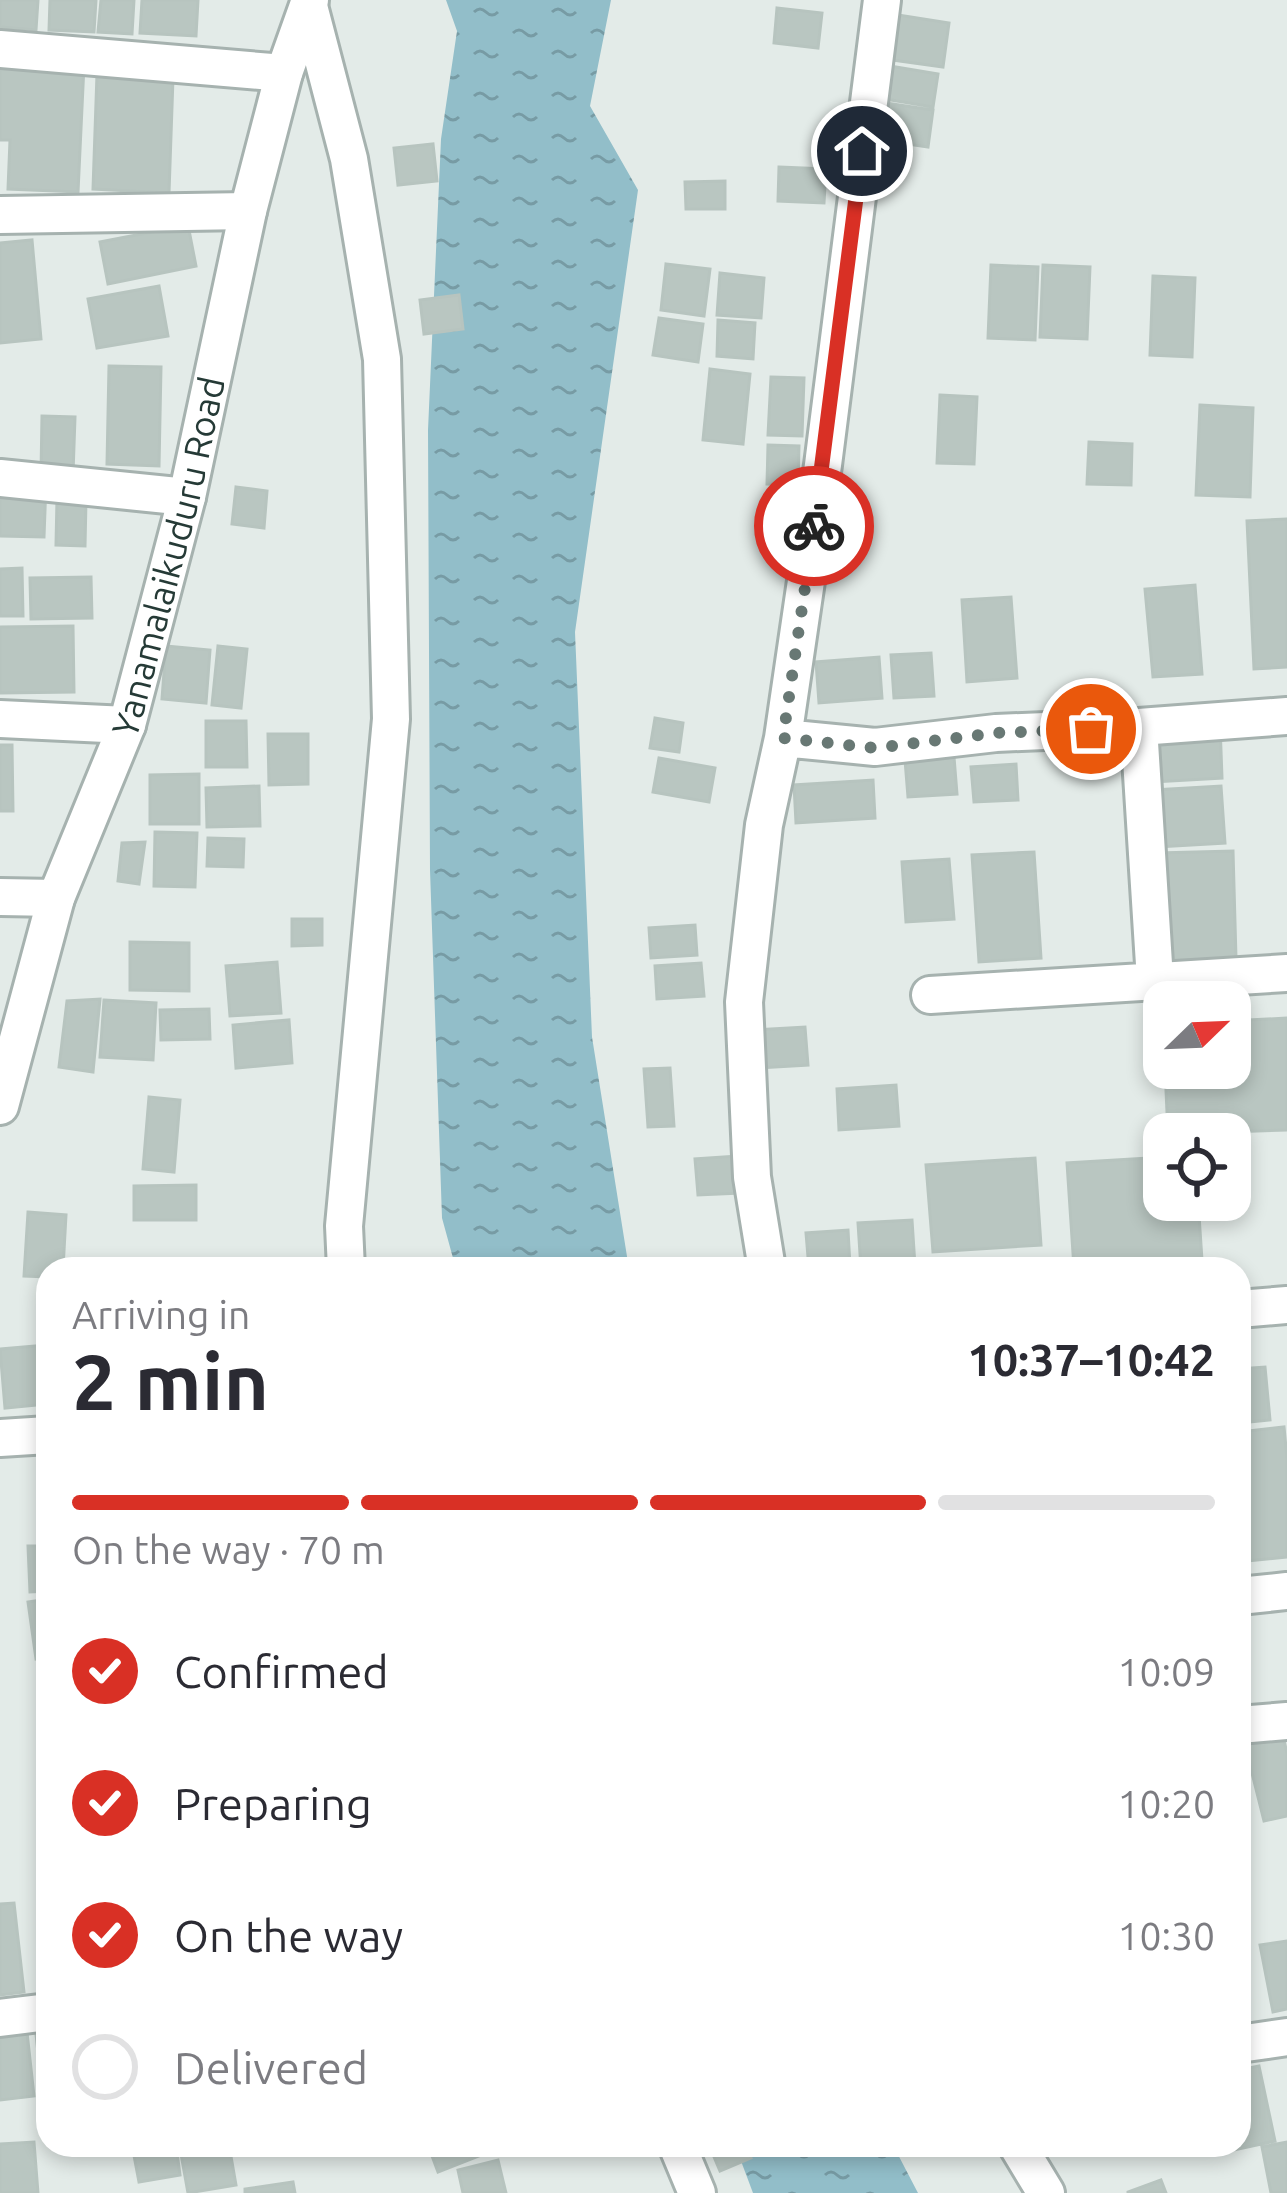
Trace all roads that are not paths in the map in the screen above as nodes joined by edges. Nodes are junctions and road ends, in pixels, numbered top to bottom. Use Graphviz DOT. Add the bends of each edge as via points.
graph roads {
  1 [pos="882,0"];
  2 [pos="309,3"];
  3 [pos="0,50"];
  4 [pos="284,73"];
  5 [pos="248,212"];
  6 [pos="0,215"];
  7 [pos="0,478"];
  8 [pos="188,497"];
  9 [pos="1287,716"];
  10 [pos="0,719"];
  11 [pos="127,725"];
  12 [pos="1139,727"];
  13 [pos="783,738"];
  14 [pos="0,897"];
  15 [pos="56,898"];
  16 [pos="1287,973"];
  17 [pos="1156,980"];
  18 [pos="930,995"];
  19 [pos="1,1093"];
  20 [pos="345,1257"];
  21 [pos="765,1257"];
  22 [pos="1287,1305"];
  23 [pos="1251,1308"];
  24 [pos="36,1436"];
  25 [pos="0,1438"];
  26 [pos="1287,1592"];
  27 [pos="1251,1595"];
  28 [pos="1287,1720"];
  29 [pos="1251,1724"];
  30 [pos="36,2014"];
  31 [pos="0,2018"];
  32 [pos="1287,2037"];
  33 [pos="1251,2042"];
  34 [pos="682,2157"];
  35 [pos="1024,2157"];
  36 [pos="697,2193"];
  37 [pos="1046,2193"];
  1 -- 13 [label="street"];
  2 -- 4 [label="street, Yanamalaikuduru Road"];
  2 -- 20 [label="street" via="350,159 382,359 391,719"];
  3 -- 4 [label="street"];
  4 -- 5 [label="street, Yanamalaikuduru Road"];
  5 -- 6 [label="street"];
  5 -- 8 [label="street, Yanamalaikuduru Road"];
  7 -- 8 [label="street"];
  8 -- 11 [label="street, Yanamalaikuduru Road"];
  9 -- 12 [label="street"];
  10 -- 11 [label="street"];
  11 -- 15 [label="street, Yanamalaikuduru Road"];
  12 -- 13 [label="street" via="875,748"];
  12 -- 17 [label="street"];
  13 -- 21 [label="street" via="764,825 744,1002 752,1178"];
  14 -- 15 [label="street"];
  15 -- 19 [label="street, Yanamalaikuduru Road"];
  16 -- 17 [label="street"];
  17 -- 18 [label="street"];
  22 -- 23 [label="street"];
  24 -- 25 [label="street"];
  26 -- 27 [label="street"];
  28 -- 29 [label="street"];
  30 -- 31 [label="street"];
  32 -- 33 [label="street"];
  34 -- 36 [label="street"];
  35 -- 37 [label="street"];
}
